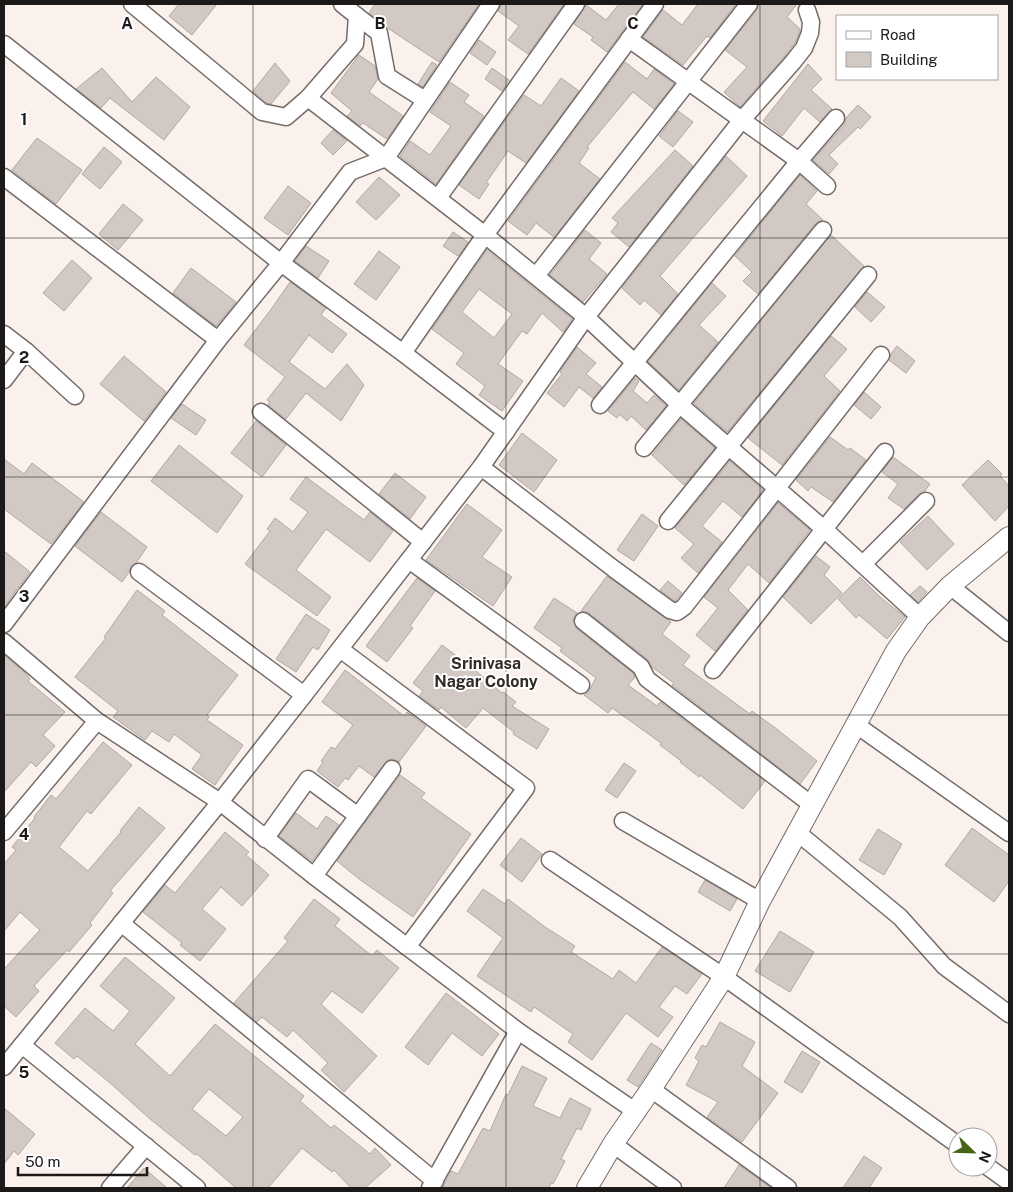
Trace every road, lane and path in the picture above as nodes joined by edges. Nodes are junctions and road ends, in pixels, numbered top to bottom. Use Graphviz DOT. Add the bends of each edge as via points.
graph roads {
  1 [pos="132,4"];
  2 [pos="342,4"];
  3 [pos="491,4"];
  4 [pos="576,4"];
  5 [pos="655,4"];
  6 [pos="749,4"];
  7 [pos="807,10"];
  8 [pos="357,16"];
  9 [pos="629,39"];
  10 [pos="4,44"];
  11 [pos="688,82"];
  12 [pos="308,98"];
  13 [pos="425,100"];
  14 [pos="836,118"];
  15 [pos="741,121"];
  16 [pos="386,158"];
  17 [pos="798,161"];
  18 [pos="4,177"];
  19 [pos="828,186"];
  20 [pos="438,198"];
  21 [pos="823,230"];
  22 [pos="485,235"];
  23 [pos="281,263"];
  24 [pos="868,275"];
  25 [pos="536,276"];
  26 [pos="586,317"];
  27 [pos="4,334"];
  28 [pos="218,340"];
  29 [pos="26,351"];
  30 [pos="403,353"];
  31 [pos="881,356"];
  32 [pos="635,362"];
  33 [pos="4,380"];
  34 [pos="75,396"];
  35 [pos="679,404"];
  36 [pos="600,405"];
  37 [pos="261,412"];
  38 [pos="506,432"];
  39 [pos="729,446"];
  40 [pos="644,448"];
  41 [pos="885,452"];
  42 [pos="481,467"];
  43 [pos="778,489"];
  44 [pos="926,501"];
  45 [pos="668,521"];
  46 [pos="824,529"];
  47 [pos="1009,537"];
  48 [pos="424,542"];
  49 [pos="409,560"];
  50 [pos="863,564"];
  51 [pos="139,572"];
  52 [pos="950,586"];
  53 [pos="920,617"];
  54 [pos="583,621"];
  55 [pos="4,624"];
  56 [pos="1009,632"];
  57 [pos="4,642"];
  58 [pos="340,649"];
  59 [pos="713,670"];
  60 [pos="581,685"];
  61 [pos="304,695"];
  62 [pos="98,721"];
  63 [pos="855,724"];
  64 [pos="392,769"];
  65 [pos="220,802"];
  66 [pos="812,805"];
  67 [pos="358,816"];
  68 [pos="623,821"];
  69 [pos="4,832"];
  70 [pos="798,833"];
  71 [pos="1009,833"];
  72 [pos="265,839"];
  73 [pos="550,860"];
  74 [pos="314,876"];
  75 [pos="760,901"];
  76 [pos="121,923"];
  77 [pos="407,947"];
  78 [pos="724,976"];
  79 [pos="1009,1014"];
  80 [pos="518,1031"];
  81 [pos="22,1045"];
  82 [pos="4,1067"];
  83 [pos="651,1090"];
  84 [pos="635,1111"];
  85 [pos="948,1138"];
  86 [pos="613,1144"];
  87 [pos="146,1146"];
  88 [pos="998,1174"];
  89 [pos="1009,1182"];
  90 [pos="432,1185"];
  91 [pos="110,1188"];
  92 [pos="197,1188"];
  93 [pos="587,1188"];
  94 [pos="673,1188"];
  95 [pos="788,1188"];
  1 -- 12 [label="street" via="262,112 286,117"];
  2 -- 8 [label="street"];
  3 -- 13 [label="street"];
  4 -- 20 [label="street"];
  5 -- 9 [label="street"];
  6 -- 11 [label="street"];
  7 -- 15 [label="street" via="810,28 804,48"];
  8 -- 12 [label="street" via="355,44"];
  8 -- 13 [label="street" via="379,33 387,76"];
  9 -- 11 [label="street"];
  9 -- 22 [label="street"];
  10 -- 23 [label="street"];
  11 -- 15 [label="street"];
  11 -- 25 [label="street"];
  12 -- 16 [label="street"];
  13 -- 16 [label="street"];
  14 -- 17 [label="street"];
  15 -- 17 [label="street"];
  15 -- 26 [label="street"];
  16 -- 20 [label="street"];
  16 -- 23 [label="street" via="350,172"];
  17 -- 19 [label="street"];
  17 -- 32 [label="street"];
  18 -- 28 [label="street"];
  20 -- 22 [label="street"];
  21 -- 35 [label="street"];
  22 -- 25 [label="street"];
  22 -- 30 [label="street"];
  23 -- 28 [label="street"];
  23 -- 30 [label="street"];
  24 -- 39 [label="street"];
  25 -- 26 [label="street"];
  26 -- 32 [label="street"];
  26 -- 38 [label="street"];
  27 -- 29 [label="street"];
  28 -- 55 [label="street"];
  29 -- 33 [label="street"];
  29 -- 34 [label="street"];
  30 -- 38 [label="street"];
  31 -- 43 [label="street"];
  32 -- 35 [label="street"];
  32 -- 36 [label="street"];
  35 -- 39 [label="street"];
  35 -- 40 [label="street"];
  37 -- 48 [label="street"];
  38 -- 42 [label="street"];
  39 -- 43 [label="street"];
  39 -- 45 [label="street"];
  41 -- 46 [label="street"];
  42 -- 43 [label="street" via="614,569 677,612"];
  42 -- 48 [label="street"];
  43 -- 46 [label="street"];
  44 -- 50 [label="street"];
  46 -- 50 [label="street"];
  46 -- 59 [label="street"];
  47 -- 52 [label="street"];
  48 -- 49 [label="street"];
  49 -- 58 [label="street"];
  49 -- 60 [label="street"];
  50 -- 53 [label="street"];
  51 -- 61 [label="street"];
  52 -- 53 [label="street"];
  52 -- 56 [label="street"];
  53 -- 63 [label="street" via="896,651"];
  54 -- 66 [label="street" via="641,667 647,679"];
  57 -- 62 [label="street"];
  58 -- 61 [label="street"];
  58 -- 77 [label="street" via="526,788"];
  61 -- 65 [label="street"];
  62 -- 65 [label="street"];
  62 -- 69 [label="street"];
  63 -- 66 [label="street"];
  63 -- 71 [label="street"];
  64 -- 67 [label="street"];
  65 -- 72 [label="street"];
  65 -- 76 [label="street"];
  66 -- 70 [label="street"];
  67 -- 72 [label="street" via="308,779"];
  67 -- 74 [label="street"];
  68 -- 75 [label="street"];
  70 -- 75 [label="street"];
  70 -- 79 [label="street" via="900,917 944,966"];
  72 -- 74 [label="street"];
  73 -- 78 [label="street"];
  74 -- 77 [label="street"];
  75 -- 78 [label="street"];
  76 -- 81 [label="street"];
  76 -- 90 [label="street"];
  77 -- 80 [label="street"];
  78 -- 83 [label="street"];
  78 -- 85 [label="street"];
  80 -- 84 [label="street"];
  80 -- 90 [label="street"];
  81 -- 82 [label="street"];
  81 -- 87 [label="street"];
  83 -- 84 [label="street"];
  83 -- 95 [label="street"];
  84 -- 86 [label="street"];
  86 -- 93 [label="street"];
  86 -- 94 [label="street"];
  87 -- 91 [label="street"];
  87 -- 92 [label="street"];
  88 -- 89 [label="street"];
}
